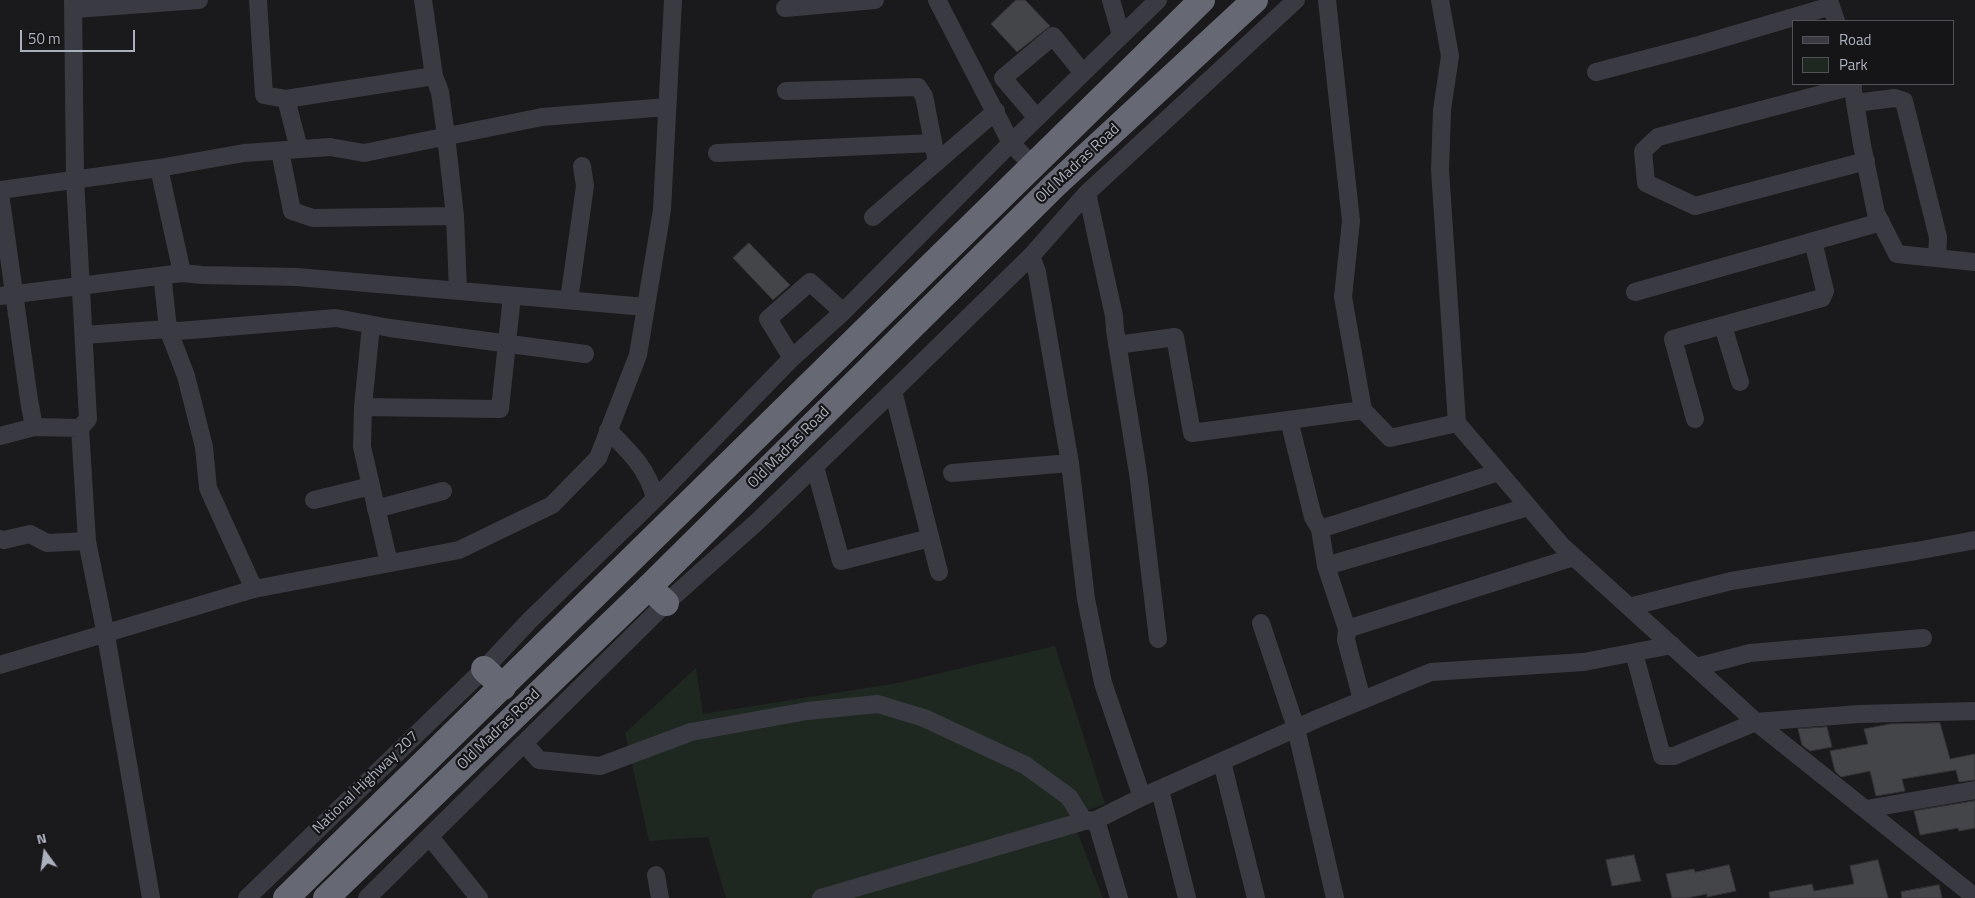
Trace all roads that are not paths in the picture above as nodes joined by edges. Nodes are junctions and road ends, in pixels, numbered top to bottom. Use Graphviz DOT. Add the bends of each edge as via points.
graph roads {
  1 [pos="199,0"];
  2 [pos="258,0"];
  3 [pos="423,0"];
  4 [pos="673,0"];
  5 [pos="875,0"];
  6 [pos="937,0"];
  7 [pos="1112,0"];
  8 [pos="1158,0"];
  9 [pos="1202,0"];
  10 [pos="1255,0"];
  11 [pos="1296,0"];
  12 [pos="1327,0"];
  13 [pos="1440,0"];
  14 [pos="74,4"];
  15 [pos="785,8"];
  16 [pos="1832,9"];
  17 [pos="1121,35"];
  18 [pos="1596,72"];
  19 [pos="1083,73"];
  20 [pos="434,76"];
  21 [pos="786,91"];
  22 [pos="1854,91"];
  23 [pos="286,99"];
  24 [pos="667,107"];
  25 [pos="996,112"];
  26 [pos="1037,118"];
  27 [pos="446,136"];
  28 [pos="933,142"];
  29 [pos="1011,143"];
  30 [pos="299,149"];
  31 [pos="280,151"];
  32 [pos="717,153"];
  33 [pos="1866,161"];
  34 [pos="936,162"];
  35 [pos="1032,165"];
  36 [pos="582,166"];
  37 [pos="159,168"];
  38 [pos="75,179"];
  39 [pos="0,191"];
  40 [pos="1087,193"];
  41 [pos="455,216"];
  42 [pos="873,217"];
  43 [pos="1881,222"];
  44 [pos="1813,241"];
  45 [pos="1031,256"];
  46 [pos="1938,258"];
  47 [pos="1975,262"];
  48 [pos="182,272"];
  49 [pos="163,282"];
  50 [pos="81,285"];
  51 [pos="458,291"];
  52 [pos="1634,292"];
  53 [pos="7,295"];
  54 [pos="512,296"];
  55 [pos="569,300"];
  56 [pos="646,307"];
  57 [pos="843,312"];
  58 [pos="371,325"];
  59 [pos="1724,326"];
  60 [pos="168,329"];
  61 [pos="84,335"];
  62 [pos="506,344"];
  63 [pos="1117,344"];
  64 [pos="586,354"];
  65 [pos="792,358"];
  66 [pos="1740,382"];
  67 [pos="893,391"];
  68 [pos="363,407"];
  69 [pos="1364,410"];
  70 [pos="1695,419"];
  71 [pos="1289,420"];
  72 [pos="1457,423"];
  73 [pos="34,427"];
  74 [pos="80,428"];
  75 [pos="608,430"];
  76 [pos="0,436"];
  77 [pos="1070,463"];
  78 [pos="815,467"];
  79 [pos="1499,472"];
  80 [pos="952,473"];
  81 [pos="371,486"];
  82 [pos="443,491"];
  83 [pos="655,499"];
  84 [pos="314,500"];
  85 [pos="1528,507"];
  86 [pos="376,509"];
  87 [pos="1320,529"];
  88 [pos="930,538"];
  89 [pos="0,539"];
  90 [pos="1975,540"];
  91 [pos="87,541"];
  92 [pos="1574,557"];
  93 [pos="389,563"];
  94 [pos="1326,566"];
  95 [pos="939,572"];
  96 [pos="254,590"];
  97 [pos="658,595"];
  98 [pos="1629,607"];
  99 [pos="1261,624"];
  100 [pos="1347,629"];
  101 [pos="106,635"];
  102 [pos="1923,638"];
  103 [pos="1158,639"];
  104 [pos="1672,645"];
  105 [pos="1634,653"];
  106 [pos="0,665"];
  107 [pos="1696,667"];
  108 [pos="484,669"];
  109 [pos="495,696"];
  110 [pos="1362,700"];
  111 [pos="1975,711"];
  112 [pos="1756,722"];
  113 [pos="1296,728"];
  114 [pos="524,743"];
  115 [pos="1222,762"];
  116 [pos="1160,790"];
  117 [pos="1975,790"];
  118 [pos="1142,797"];
  119 [pos="1866,809"];
  120 [pos="1090,820"];
  121 [pos="430,836"];
  122 [pos="656,875"];
  123 [pos="1975,897"];
  124 [pos="151,898"];
  125 [pos="247,898"];
  126 [pos="286,898"];
  127 [pos="326,898"];
  128 [pos="368,898"];
  129 [pos="479,898"];
  130 [pos="660,898"];
  131 [pos="821,898"];
  132 [pos="1119,898"];
  133 [pos="1187,898"];
  134 [pos="1256,898"];
  135 [pos="1335,898"];
  1 -- 14 [label="street"];
  2 -- 23 [label="street" via="264,95"];
  3 -- 20 [label="street"];
  4 -- 24 [label="street"];
  5 -- 15 [label="street"];
  6 -- 25 [label="street"];
  7 -- 17 [label="street"];
  8 -- 17 [label="street, National Highway 207"];
  9 -- 35 [label="highway, Old Madras Road"];
  10 -- 97 [label="highway, Old Madras Road" via="1054,186"];
  11 -- 40 [label="street"];
  12 -- 69 [label="street" via="1351,221 1343,297"];
  13 -- 72 [label="street" via="1450,56 1442,110 1440,170"];
  14 -- 38 [label="street"];
  16 -- 18 [label="street"];
  17 -- 19 [label="street, National Highway 207"];
  19 -- 26 [label="street, National Highway 207"];
  19 -- 26 [label="street" via="1053,36 1003,78"];
  20 -- 23 [label="street"];
  20 -- 27 [label="street" via="440,92"];
  21 -- 28 [label="street" via="918,87 924,96"];
  22 -- 33 [label="street"];
  22 -- 33 [label="street" via="1658,137 1643,151 1646,183 1695,206"];
  22 -- 46 [label="street" via="1904,101 1938,237"];
  23 -- 30 [label="street"];
  24 -- 27 [label="street" via="542,117"];
  24 -- 56 [label="street" via="662,210"];
  25 -- 29 [label="street"];
  25 -- 34 [label="street"];
  26 -- 29 [label="street, National Highway 207"];
  27 -- 30 [label="street" via="364,153 330,147"];
  27 -- 41 [label="street"];
  28 -- 32 [label="street"];
  28 -- 34 [label="street"];
  29 -- 35 [label="street"];
  29 -- 57 [label="street, National Highway 207"];
  30 -- 31 [label="street"];
  31 -- 37 [label="street" via="244,153"];
  31 -- 41 [label="street" via="292,211 313,218"];
  33 -- 43 [label="street"];
  34 -- 42 [label="street"];
  35 -- 109 [label="highway, Old Madras Road"];
  36 -- 55 [label="street" via="585,186"];
  37 -- 38 [label="street"];
  37 -- 48 [label="street"];
  38 -- 39 [label="street"];
  38 -- 50 [label="street"];
  39 -- 53 [label="street"];
  40 -- 45 [label="street"];
  40 -- 63 [label="street" via="1114,316"];
  41 -- 51 [label="street"];
  43 -- 44 [label="street"];
  43 -- 46 [label="street" via="1898,254"];
  44 -- 52 [label="street"];
  44 -- 59 [label="street" via="1825,291 1822,298"];
  45 -- 67 [label="street"];
  45 -- 77 [label="street" via="1037,272"];
  46 -- 47 [label="street"];
  48 -- 50 [label="street"];
  48 -- 51 [label="street" via="297,276"];
  49 -- 60 [label="street"];
  50 -- 53 [label="street"];
  50 -- 61 [label="street"];
  51 -- 54 [label="street"];
  53 -- 73 [label="street"];
  54 -- 55 [label="street"];
  54 -- 62 [label="street"];
  55 -- 56 [label="street"];
  56 -- 75 [label="street" via="638,355"];
  57 -- 65 [label="street, National Highway 207"];
  57 -- 65 [label="street" via="810,282 768,319"];
  58 -- 60 [label="street" via="336,318 180,331"];
  58 -- 62 [label="street"];
  58 -- 68 [label="street"];
  59 -- 66 [label="street"];
  59 -- 70 [label="street" via="1673,339"];
  60 -- 61 [label="street"];
  60 -- 96 [label="street" via="186,376 204,447 208,488"];
  61 -- 74 [label="street" via="88,419"];
  62 -- 64 [label="street"];
  62 -- 68 [label="street" via="500,409"];
  63 -- 71 [label="street" via="1175,337 1192,433"];
  63 -- 103 [label="street" via="1138,473"];
  65 -- 83 [label="street, National Highway 207"];
  67 -- 78 [label="street"];
  67 -- 88 [label="street"];
  68 -- 81 [label="street" via="362,447"];
  69 -- 71 [label="street"];
  69 -- 72 [label="street" via="1390,438"];
  71 -- 87 [label="street" via="1313,517"];
  72 -- 79 [label="street"];
  73 -- 74 [label="street"];
  73 -- 76 [label="street"];
  74 -- 91 [label="street"];
  75 -- 83 [label="street" via="643,469"];
  75 -- 93 [label="street" via="598,458 552,505 458,550"];
  77 -- 80 [label="street"];
  77 -- 118 [label="street" via="1086,599 1103,683"];
  78 -- 88 [label="street" via="842,561"];
  78 -- 97 [label="street" via="758,521"];
  79 -- 85 [label="street"];
  79 -- 87 [label="street"];
  81 -- 84 [label="street"];
  81 -- 86 [label="street"];
  82 -- 86 [label="street"];
  83 -- 108 [label="street, National Highway 207"];
  85 -- 92 [label="street"];
  85 -- 94 [label="street"];
  86 -- 93 [label="street"];
  87 -- 94 [label="street"];
  88 -- 95 [label="street"];
  89 -- 91 [label="street" via="30,534 47,543"];
  90 -- 98 [label="street" via="1731,581"];
  91 -- 101 [label="street"];
  92 -- 98 [label="street"];
  92 -- 100 [label="street"];
  93 -- 96 [label="street"];
  94 -- 100 [label="street"];
  96 -- 101 [label="street"];
  97 -- 114 [label="street"];
  97 -- 127 [label="highway, Old Madras Road" via="506,723"];
  98 -- 104 [label="street"];
  99 -- 113 [label="street"];
  100 -- 110 [label="street" via="1346,640"];
  101 -- 106 [label="street"];
  101 -- 124 [label="street"];
  102 -- 107 [label="street" via="1750,654"];
  104 -- 105 [label="street"];
  104 -- 107 [label="street"];
  105 -- 110 [label="street" via="1584,662 1431,672"];
  105 -- 112 [label="street" via="1662,756 1674,756"];
  107 -- 112 [label="street"];
  108 -- 109 [label="highway"];
  108 -- 125 [label="street, National Highway 207"];
  109 -- 126 [label="highway, Old Madras Road"];
  110 -- 113 [label="street"];
  111 -- 112 [label="street" via="1859,714"];
  112 -- 119 [label="street"];
  113 -- 115 [label="street"];
  113 -- 135 [label="street"];
  114 -- 120 [label="street" via="539,760 600,766 691,732 807,711 878,704 924,718 1025,765 1069,797"];
  114 -- 121 [label="street"];
  115 -- 116 [label="street"];
  115 -- 134 [label="street"];
  116 -- 118 [label="street"];
  116 -- 133 [label="street"];
  117 -- 119 [label="street"];
  118 -- 120 [label="street"];
  119 -- 123 [label="street"];
  120 -- 131 [label="street"];
  120 -- 132 [label="street"];
  121 -- 128 [label="street"];
  121 -- 129 [label="street"];
  122 -- 130 [label="street"];
}
